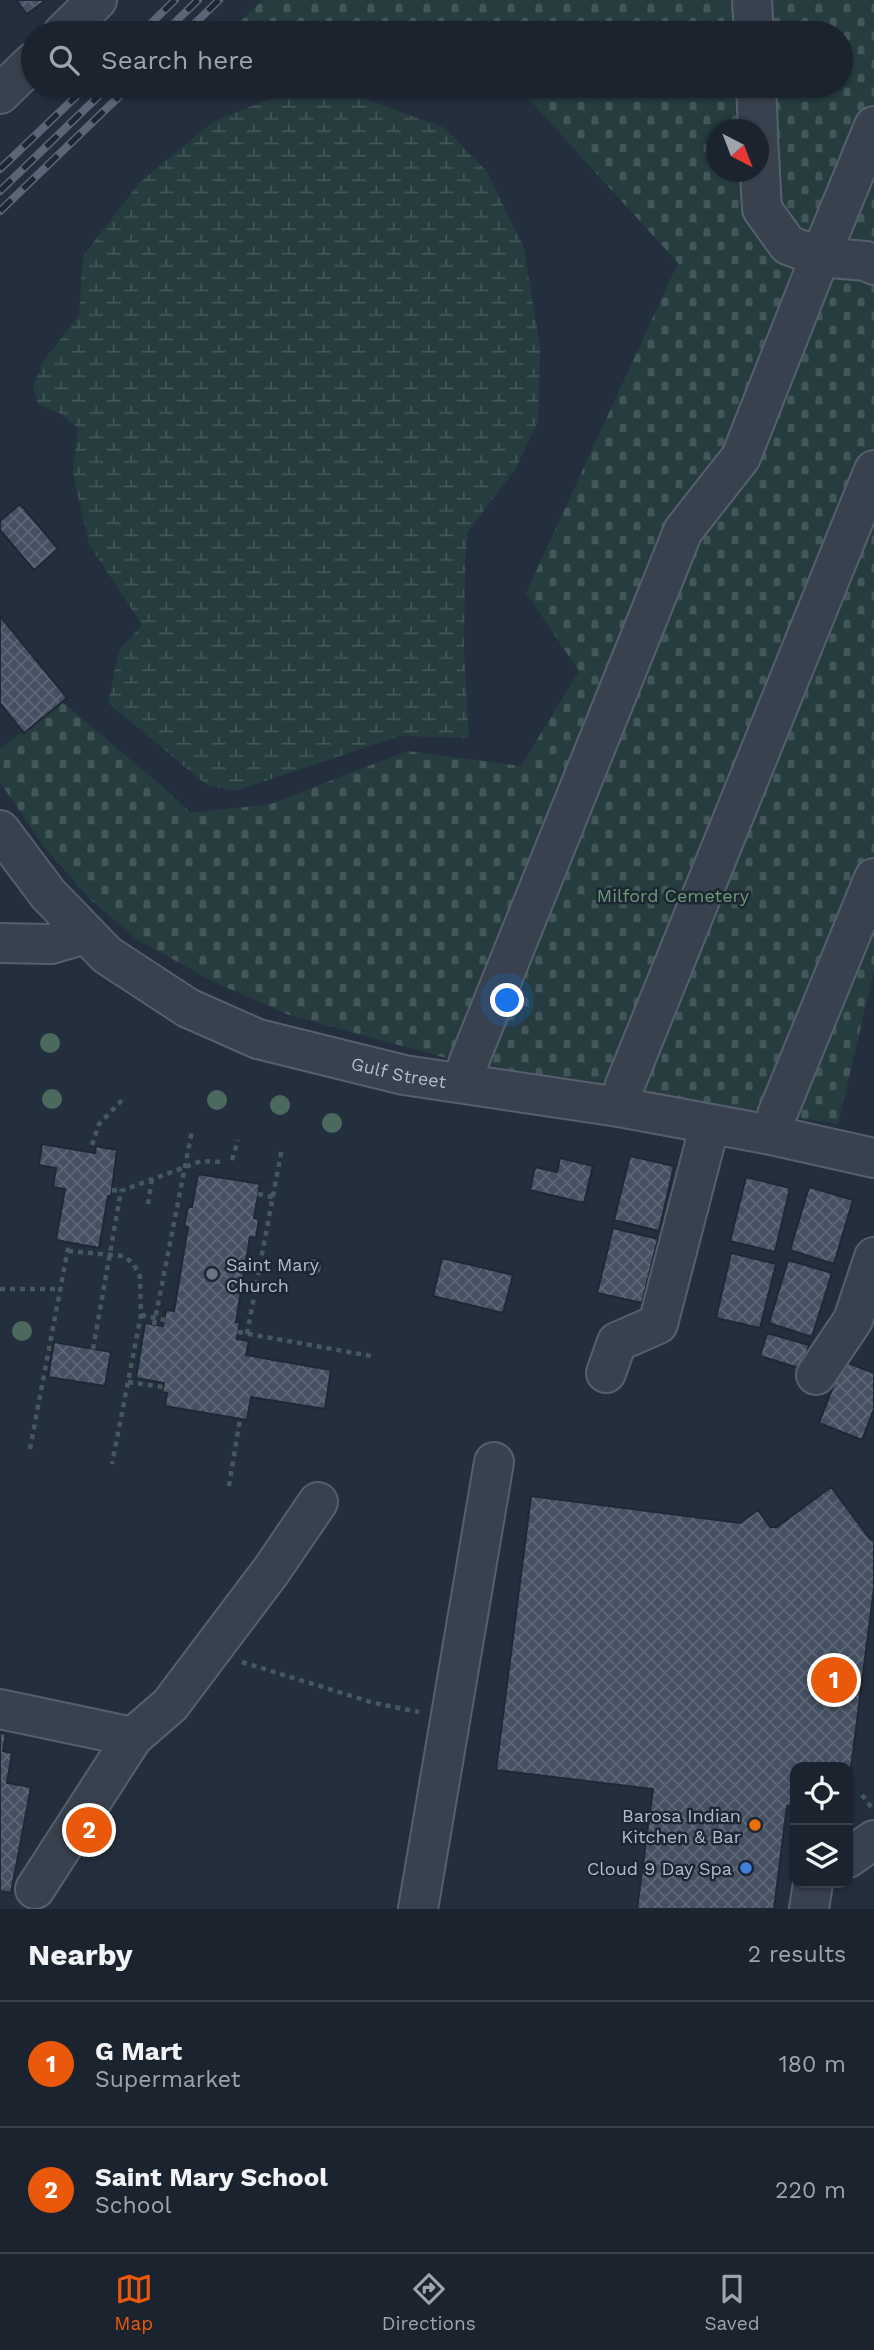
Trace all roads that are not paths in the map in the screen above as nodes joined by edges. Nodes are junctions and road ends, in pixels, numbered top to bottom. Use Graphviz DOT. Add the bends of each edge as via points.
graph roads {
  1 [pos="97,0"];
  2 [pos="752,0"];
  3 [pos="75,21"];
  4 [pos="753,21"];
  5 [pos="21,74"];
  6 [pos="0,94"];
  7 [pos="757,98"];
  8 [pos="758,119"];
  9 [pos="874,125"];
  10 [pos="760,182"];
  11 [pos="871,256"];
  12 [pos="820,257"];
  13 [pos="874,470"];
  14 [pos="0,830"];
  15 [pos="874,878"];
  16 [pos="85,934"];
  17 [pos="0,943"];
  18 [pos="468,1064"];
  19 [pos="619,1107"];
  20 [pos="777,1115"];
  21 [pos="710,1124"];
  22 [pos="874,1158"];
  23 [pos="874,1257"];
  24 [pos="863,1324"];
  25 [pos="606,1373"];
  26 [pos="816,1375"];
  27 [pos="494,1462"];
  28 [pos="318,1502"];
  29 [pos="0,1709"];
  30 [pos="133,1737"];
  31 [pos="874,1840"];
  32 [pos="853,1855"];
  33 [pos="812,1888"];
  34 [pos="35,1889"];
  35 [pos="418,1909"];
  36 [pos="809,1909"];
  1 -- 3 [label="street"];
  2 -- 4 [label="street"];
  5 -- 6 [label="street"];
  7 -- 8 [label="street"];
  9 -- 12 [label="street"];
  10 -- 12 [label="street" via="762,209 788,245"];
  11 -- 12 [label="street"];
  12 -- 18 [label="street" via="741,457 683,531"];
  13 -- 19 [label="street"];
  14 -- 16 [label="street, Gulf Street"];
  15 -- 20 [label="street"];
  16 -- 17 [label="street" via="51,944"];
  16 -- 19 [label="street, Gulf Street" via="107,955 188,1008 258,1039 431,1080"];
  19 -- 21 [label="street, Gulf Street"];
  21 -- 22 [label="street, Gulf Street"];
  21 -- 25 [label="street" via="658,1324 617,1342"];
  23 -- 24 [label="street"];
  24 -- 26 [label="street"];
  27 -- 35 [label="street"];
  28 -- 30 [label="street" via="278,1563 170,1705"];
  29 -- 30 [label="street"];
  30 -- 34 [label="street"];
  31 -- 32 [label="street"];
  33 -- 36 [label="street"];
}
